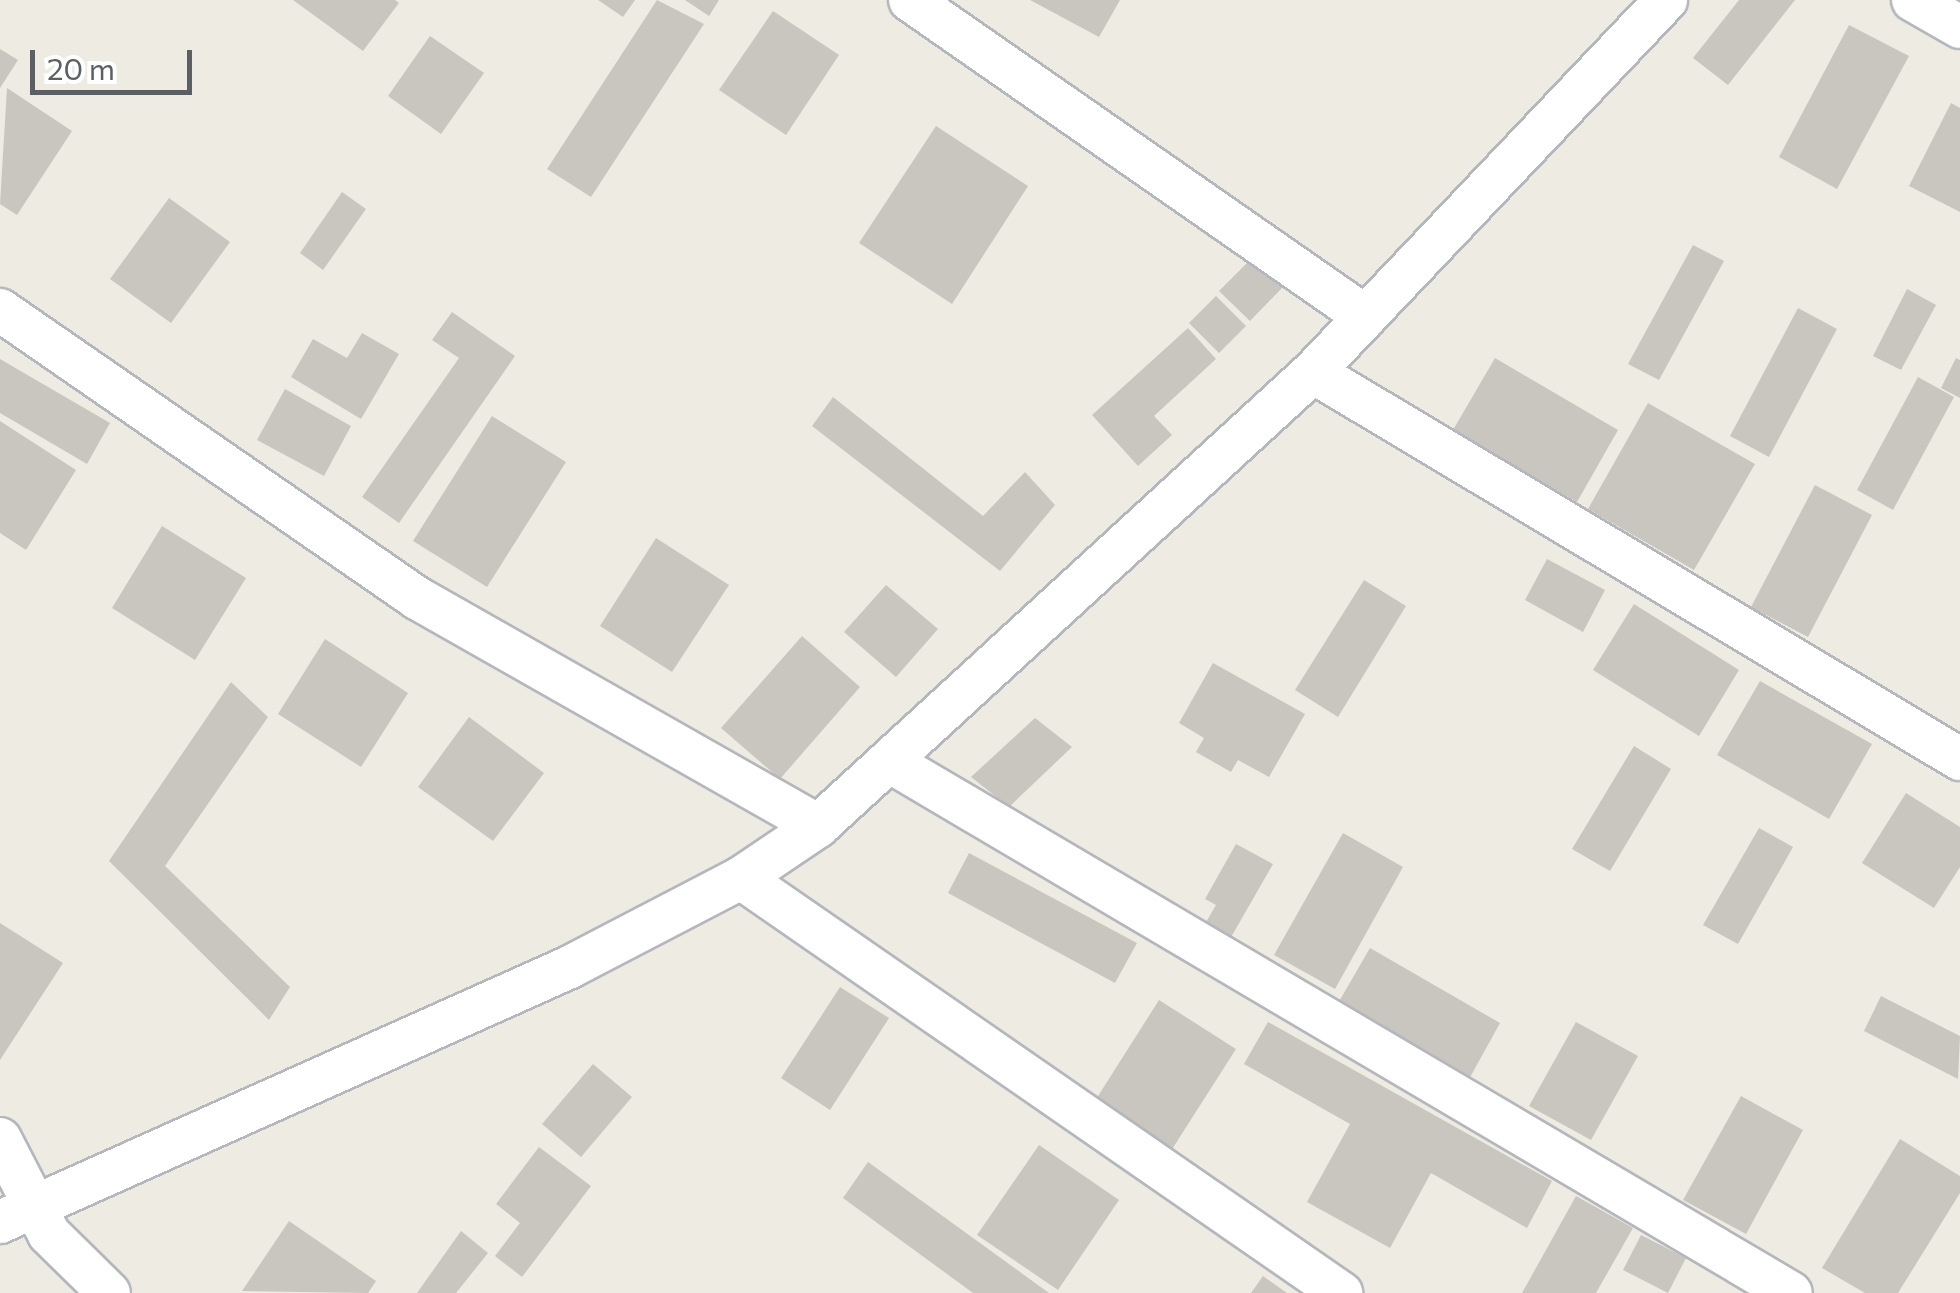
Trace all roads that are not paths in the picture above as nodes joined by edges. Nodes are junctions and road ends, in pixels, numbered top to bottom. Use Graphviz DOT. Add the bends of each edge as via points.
graph roads {
  1 [pos="910,0"];
  2 [pos="1666,0"];
  3 [pos="1913,0"];
  4 [pos="1960,27"];
  5 [pos="0,310"];
  6 [pos="1366,317"];
  7 [pos="1313,372"];
  8 [pos="1960,759"];
  9 [pos="894,764"];
  10 [pos="818,826"];
  11 [pos="742,878"];
  12 [pos="0,1139"];
  13 [pos="18,1214"];
  14 [pos="109,1293"];
  15 [pos="1342,1293"];
  16 [pos="1792,1293"];
  1 -- 6 [label="street"];
  2 -- 6 [label="street"];
  3 -- 4 [label="street"];
  5 -- 10 [label="street" via="417,598"];
  6 -- 7 [label="street"];
  7 -- 8 [label="street"];
  7 -- 9 [label="street"];
  9 -- 10 [label="street"];
  9 -- 16 [label="street"];
  10 -- 11 [label="street"];
  11 -- 13 [label="street" via="570,967"];
  11 -- 15 [label="street"];
  12 -- 13 [label="street"];
  13 -- 14 [label="street"];
}
